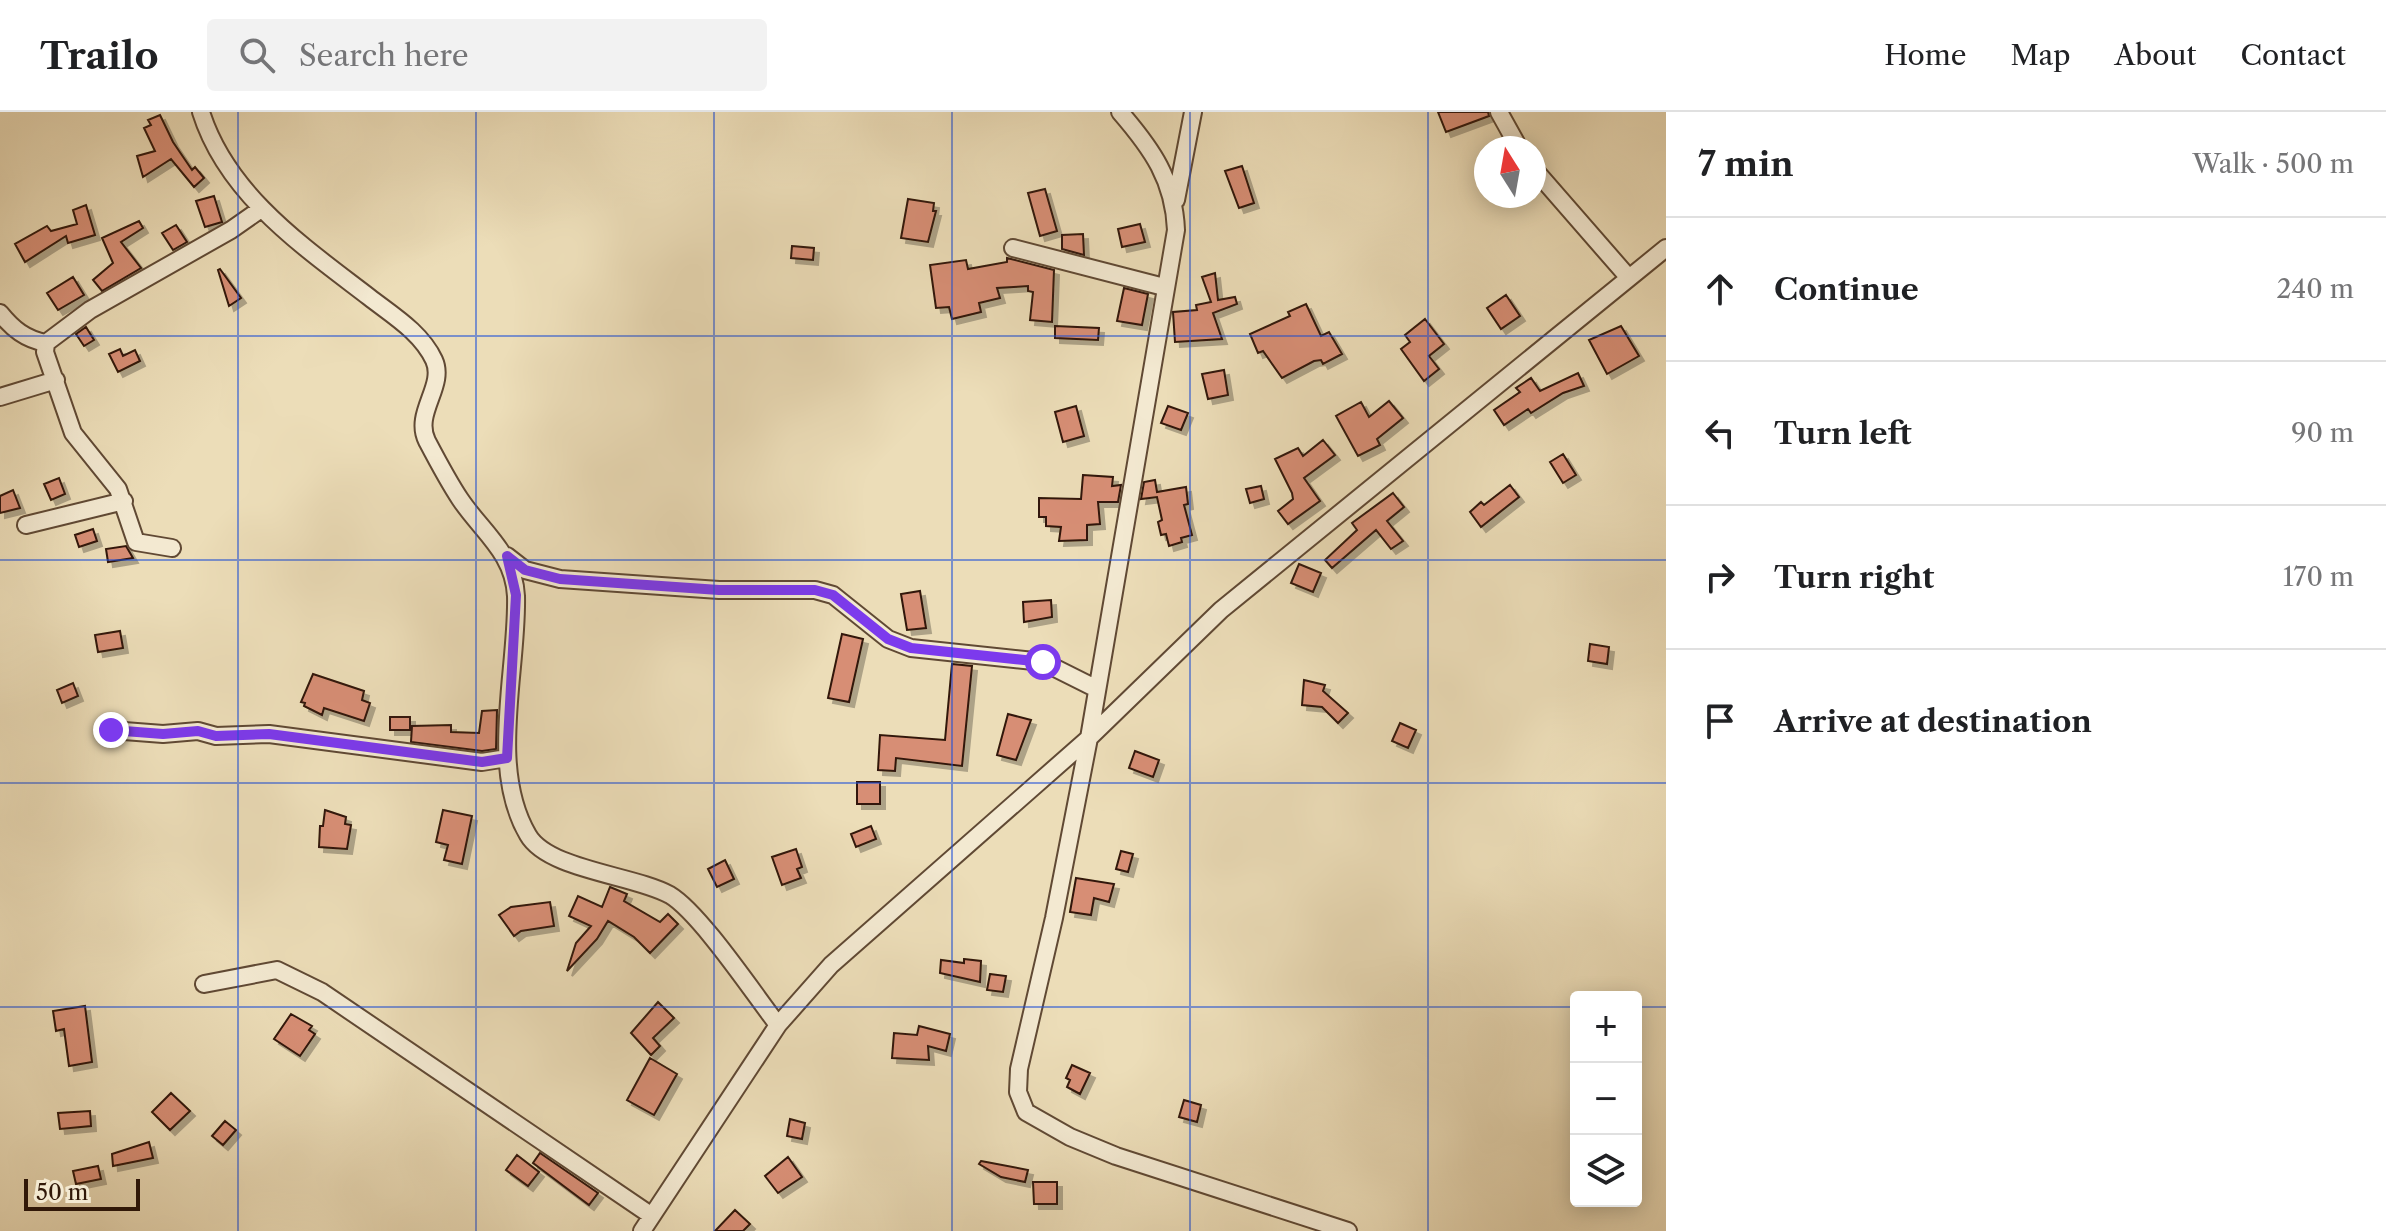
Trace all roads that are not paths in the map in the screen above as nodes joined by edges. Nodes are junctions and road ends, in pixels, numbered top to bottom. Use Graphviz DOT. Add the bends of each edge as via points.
graph roads {
  1 [pos="201,112"];
  2 [pos="1120,112"];
  3 [pos="1193,112"];
  4 [pos="1499,112"];
  5 [pos="1512,136"];
  6 [pos="1546,183"];
  7 [pos="1175,206"];
  8 [pos="261,209"];
  9 [pos="1013,248"];
  10 [pos="1666,248"];
  11 [pos="1629,278"];
  12 [pos="1164,287"];
  13 [pos="0,313"];
  14 [pos="46,343"];
  15 [pos="56,380"];
  16 [pos="0,397"];
  17 [pos="124,501"];
  18 [pos="26,525"];
  19 [pos="172,548"];
  20 [pos="507,556"];
  21 [pos="1095,688"];
  22 [pos="111,730"];
  23 [pos="1089,738"];
  24 [pos="507,758"];
  25 [pos="204,984"];
  26 [pos="778,1025"];
  27 [pos="652,1216"];
  28 [pos="642,1231"];
  29 [pos="1348,1231"];
  1 -- 8 [label="street" via="221,157"];
  2 -- 7 [label="street" via="1149,145"];
  3 -- 7 [label="street"];
  4 -- 5 [label="street"];
  6 -- 11 [label="street"];
  7 -- 12 [label="street" via="1176,230"];
  8 -- 14 [label="street" via="90,310"];
  8 -- 20 [label="street" via="413,331 427,349 438,373 424,433 461,500"];
  9 -- 12 [label="street"];
  10 -- 11 [label="street"];
  11 -- 23 [label="street" via="1221,610"];
  12 -- 21 [label="street"];
  13 -- 14 [label="street" via="13,329"];
  14 -- 15 [label="street"];
  15 -- 16 [label="street"];
  15 -- 17 [label="street" via="73,433"];
  17 -- 18 [label="street"];
  17 -- 19 [label="street" via="136,542"];
  20 -- 21 [label="street" via="525,570 560,579 719,590 815,590 833,595 888,639 911,648 1043,662"];
  20 -- 24 [label="street" via="516,595"];
  21 -- 23 [label="street"];
  22 -- 24 [label="street" via="269,734 482,762"];
  23 -- 26 [label="street" via="831,965"];
  23 -- 29 [label="street" via="1019,1069 1026,1112 1116,1156"];
  24 -- 26 [label="street" via="520,818 540,850 587,870 649,886 684,905"];
  25 -- 27 [label="street" via="277,970 322,992"];
  26 -- 27 [label="street"];
  27 -- 28 [label="street"];
}
